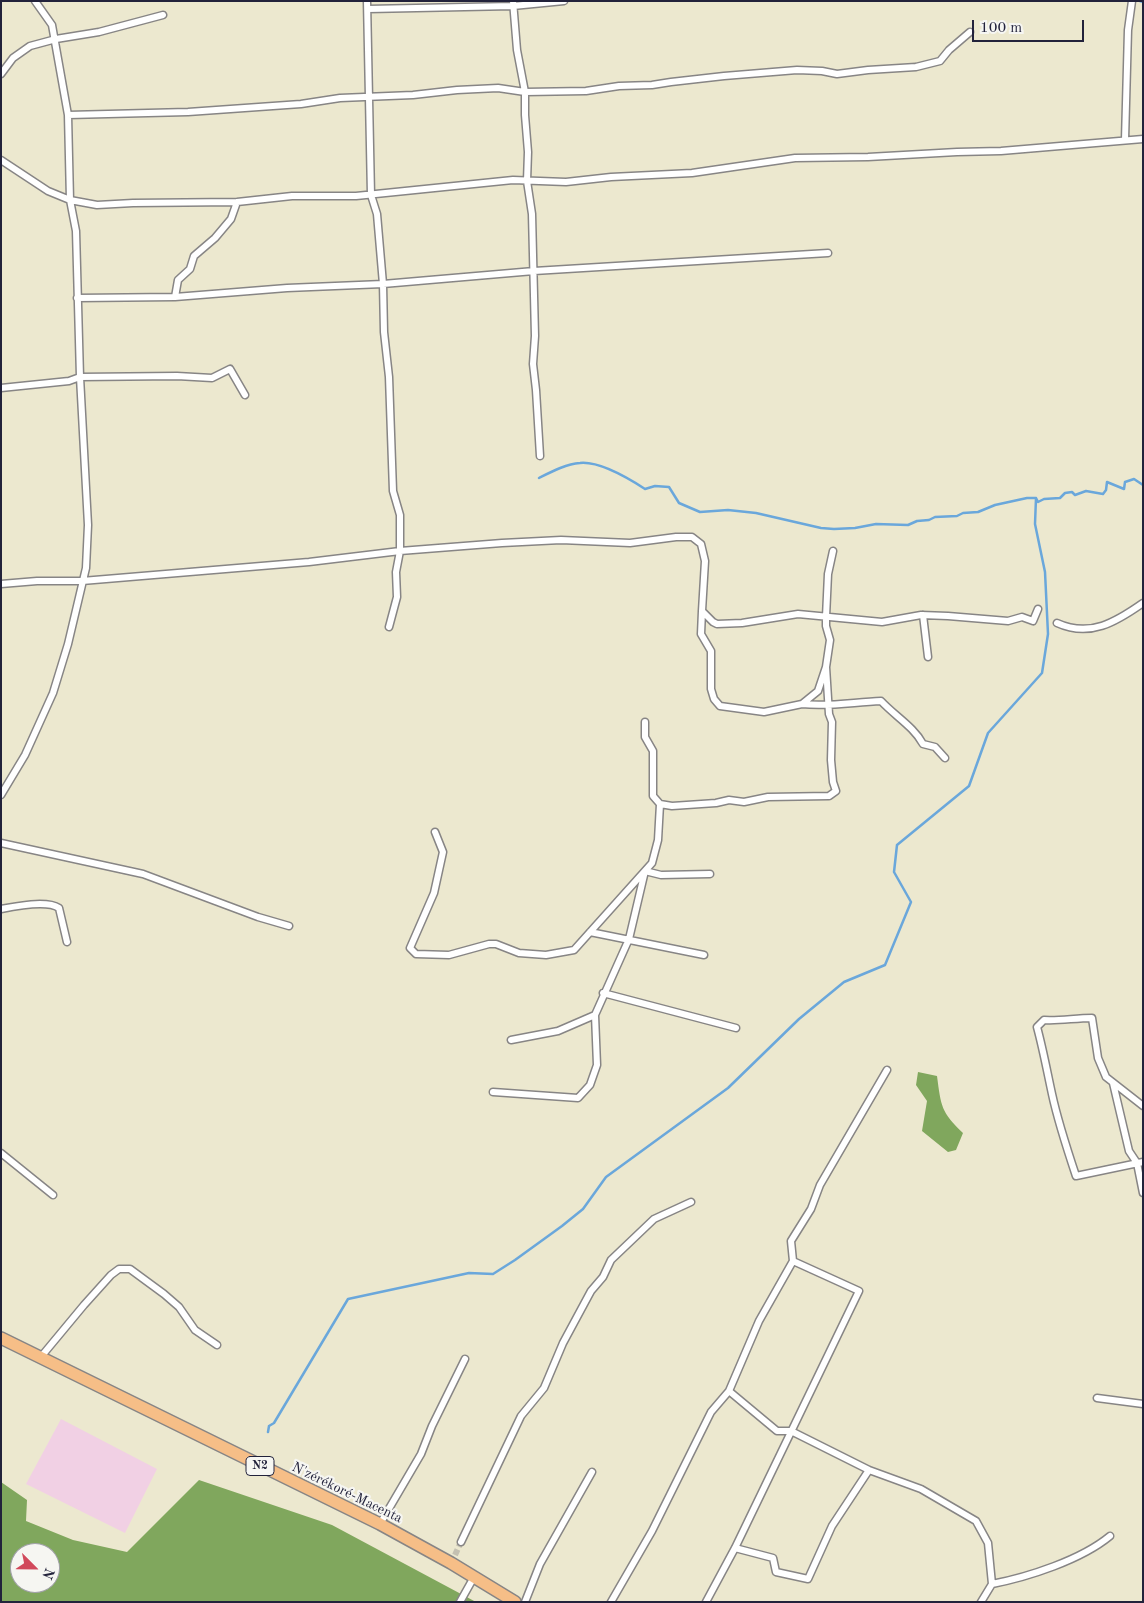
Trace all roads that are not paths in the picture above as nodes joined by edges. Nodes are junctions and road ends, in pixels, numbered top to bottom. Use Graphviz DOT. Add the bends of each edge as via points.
graph roads {
  1 [pos="35,1"];
  2 [pos="367,1"];
  3 [pos="564,1"];
  4 [pos="1132,2"];
  5 [pos="513,4"];
  6 [pos="368,9"];
  7 [pos="163,15"];
  8 [pos="970,32"];
  9 [pos="56,39"];
  10 [pos="1,74"];
  11 [pos="524,92"];
  12 [pos="370,96"];
  13 [pos="68,115"];
  14 [pos="1143,139"];
  15 [pos="1125,140"];
  16 [pos="1,160"];
  17 [pos="527,181"];
  18 [pos="371,194"];
  19 [pos="70,200"];
  20 [pos="236,202"];
  21 [pos="828,253"];
  22 [pos="534,270"];
  23 [pos="382,284"];
  24 [pos="175,297"];
  25 [pos="77,298"];
  26 [pos="80,378"];
  27 [pos="1,388"];
  28 [pos="245,395"];
  29 [pos="540,456"];
  30 [pos="400,550"];
  31 [pos="833,551"];
  32 [pos="82,581"];
  33 [pos="1,584"];
  34 [pos="1143,603"];
  35 [pos="1038,609"];
  36 [pos="702,611"];
  37 [pos="923,616"];
  38 [pos="826,617"];
  39 [pos="1057,623"];
  40 [pos="389,627"];
  41 [pos="928,656"];
  42 [pos="826,667"];
  43 [pos="802,704"];
  44 [pos="828,706"];
  45 [pos="644,722"];
  46 [pos="945,758"];
  47 [pos="1,795"];
  48 [pos="660,804"];
  49 [pos="435,832"];
  50 [pos="1,843"];
  51 [pos="645,871"];
  52 [pos="710,874"];
  53 [pos="1,909"];
  54 [pos="289,926"];
  55 [pos="590,932"];
  56 [pos="628,939"];
  57 [pos="67,942"];
  58 [pos="704,955"];
  59 [pos="603,993"];
  60 [pos="595,1014"];
  61 [pos="736,1028"];
  62 [pos="511,1040"];
  63 [pos="887,1070"];
  64 [pos="1113,1083"];
  65 [pos="493,1092"];
  66 [pos="1143,1106"];
  67 [pos="1,1153"];
  68 [pos="1140,1162"];
  69 [pos="1143,1193"];
  70 [pos="53,1195"];
  71 [pos="691,1202"];
  72 [pos="794,1261"];
  73 [pos="1,1338"];
  74 [pos="217,1345"];
  75 [pos="40,1358"];
  76 [pos="466,1359"];
  77 [pos="729,1391"];
  78 [pos="1097,1398"];
  79 [pos="1143,1404"];
  80 [pos="791,1431"];
  81 [pos="869,1470"];
  82 [pos="592,1472"];
  83 [pos="380,1524"];
  84 [pos="1110,1536"];
  85 [pos="461,1542"];
  86 [pos="735,1548"];
  87 [pos="474,1578"];
  88 [pos="992,1584"];
  89 [pos="460,1602"];
  90 [pos="515,1602"];
  91 [pos="525,1602"];
  92 [pos="611,1602"];
  93 [pos="706,1602"];
  94 [pos="981,1602"];
  1 -- 9 [label="street" via="52,25"];
  2 -- 6 [label="street"];
  3 -- 5 [label="street"];
  4 -- 15 [label="street" via="1128,30"];
  5 -- 6 [label="street"];
  5 -- 11 [label="street"];
  6 -- 12 [label="street"];
  7 -- 9 [label="street" via="99,32"];
  8 -- 11 [label="street" via="940,61 916,67 837,74 797,70 586,91"];
  9 -- 10 [label="street" via="30,46 13,58"];
  9 -- 13 [label="street"];
  11 -- 12 [label="street" via="498,88"];
  11 -- 17 [label="street"];
  12 -- 13 [label="street" via="188,112"];
  12 -- 18 [label="street"];
  13 -- 19 [label="street"];
  14 -- 15 [label="street"];
  15 -- 17 [label="street" via="1001,151 868,158 794,158 692,172 566,182"];
  16 -- 19 [label="street" via="48,191"];
  17 -- 18 [label="street"];
  17 -- 22 [label="street"];
  18 -- 20 [label="street"];
  18 -- 23 [label="street" via="377,214"];
  19 -- 20 [label="street" via="97,205"];
  19 -- 25 [label="street" via="76,231"];
  20 -- 24 [label="street" via="231,219 216,238 194,256 190,269 178,280"];
  21 -- 22 [label="street"];
  22 -- 23 [label="street"];
  22 -- 29 [label="street" via="536,336 533,364"];
  23 -- 24 [label="street"];
  23 -- 30 [label="street" via="393,491 400,515"];
  24 -- 25 [label="street"];
  25 -- 26 [label="street"];
  26 -- 27 [label="street" via="69,382"];
  26 -- 28 [label="street" via="212,378 230,369"];
  26 -- 32 [label="street" via="88,525 86,568"];
  30 -- 32 [label="street" via="309,562"];
  30 -- 36 [label="street" via="561,540 630,543 692,537 701,544 705,562"];
  30 -- 40 [label="street" via="396,597"];
  31 -- 38 [label="street" via="828,574"];
  32 -- 33 [label="street"];
  32 -- 47 [label="street" via="53,694 32,742"];
  34 -- 39 [label="street" via="1119,620 1098,628 1069,628"];
  35 -- 37 [label="street" via="1033,621 1022,617 998,621"];
  36 -- 38 [label="street" via="717,624 798,614"];
  36 -- 43 [label="street" via="701,634 711,651 711,689 720,706 764,712"];
  37 -- 38 [label="street" via="882,622"];
  37 -- 41 [label="street"];
  38 -- 42 [label="street" via="830,640"];
  42 -- 43 [label="street" via="818,691"];
  42 -- 44 [label="street"];
  43 -- 44 [label="street"];
  44 -- 46 [label="street" via="881,701 917,734 923,744 935,747"];
  44 -- 48 [label="street" via="836,791 829,796 768,797 744,802 729,800 672,806"];
  45 -- 48 [label="street" via="645,737 653,752 653,796"];
  48 -- 51 [label="street" via="658,840 652,863"];
  49 -- 55 [label="street" via="443,852 434,893 410,948 416,954 450,956 496,944 519,953 546,954 574,950"];
  50 -- 54 [label="street" via="143,874"];
  51 -- 52 [label="street" via="661,875"];
  51 -- 55 [label="street"];
  51 -- 56 [label="street"];
  53 -- 57 [label="street" via="54,904 59,908"];
  55 -- 56 [label="street"];
  56 -- 58 [label="street"];
  56 -- 59 [label="street"];
  59 -- 60 [label="street"];
  59 -- 61 [label="street"];
  60 -- 62 [label="street" via="558,1031"];
  60 -- 65 [label="street" via="597,1065 590,1085 578,1098"];
  63 -- 72 [label="street" via="820,1185 811,1209 792,1241"];
  64 -- 66 [label="street"];
  64 -- 68 [label="street" via="1129,1151"];
  64 -- 68 [label="street" via="1106,1077 1098,1058 1092,1018 1044,1020 1037,1026 1052,1094 1076,1176"];
  67 -- 70 [label="street"];
  68 -- 69 [label="street"];
  71 -- 85 [label="street" via="654,1219 611,1260 563,1343 544,1388 522,1416"];
  72 -- 77 [label="street" via="759,1321"];
  72 -- 80 [label="street" via="859,1291"];
  73 -- 75 [label="highway, N'zérékoré-Macenta / N2"];
  74 -- 75 [label="street" via="195,1330 179,1307 164,1294 130,1269 119,1269"];
  75 -- 83 [label="highway, N'zérékoré-Macenta / N2"];
  76 -- 83 [label="street" via="421,1454"];
  77 -- 80 [label="street" via="777,1431"];
  77 -- 92 [label="street" via="711,1412 652,1531"];
  78 -- 79 [label="street"];
  80 -- 81 [label="street"];
  80 -- 86 [label="street"];
  81 -- 86 [label="street" via="832,1526 808,1579 776,1572 773,1558"];
  81 -- 88 [label="street" via="921,1489 976,1521 988,1543"];
  82 -- 91 [label="street" via="540,1564"];
  83 -- 87 [label="highway, N'zérékoré-Macenta / N2" via="453,1559"];
  84 -- 88 [label="street" via="1058,1565"];
  86 -- 93 [label="street"];
  87 -- 89 [label="street"];
  87 -- 90 [label="highway, N'zérékoré-Macenta / N2"];
  88 -- 94 [label="street"];
}
